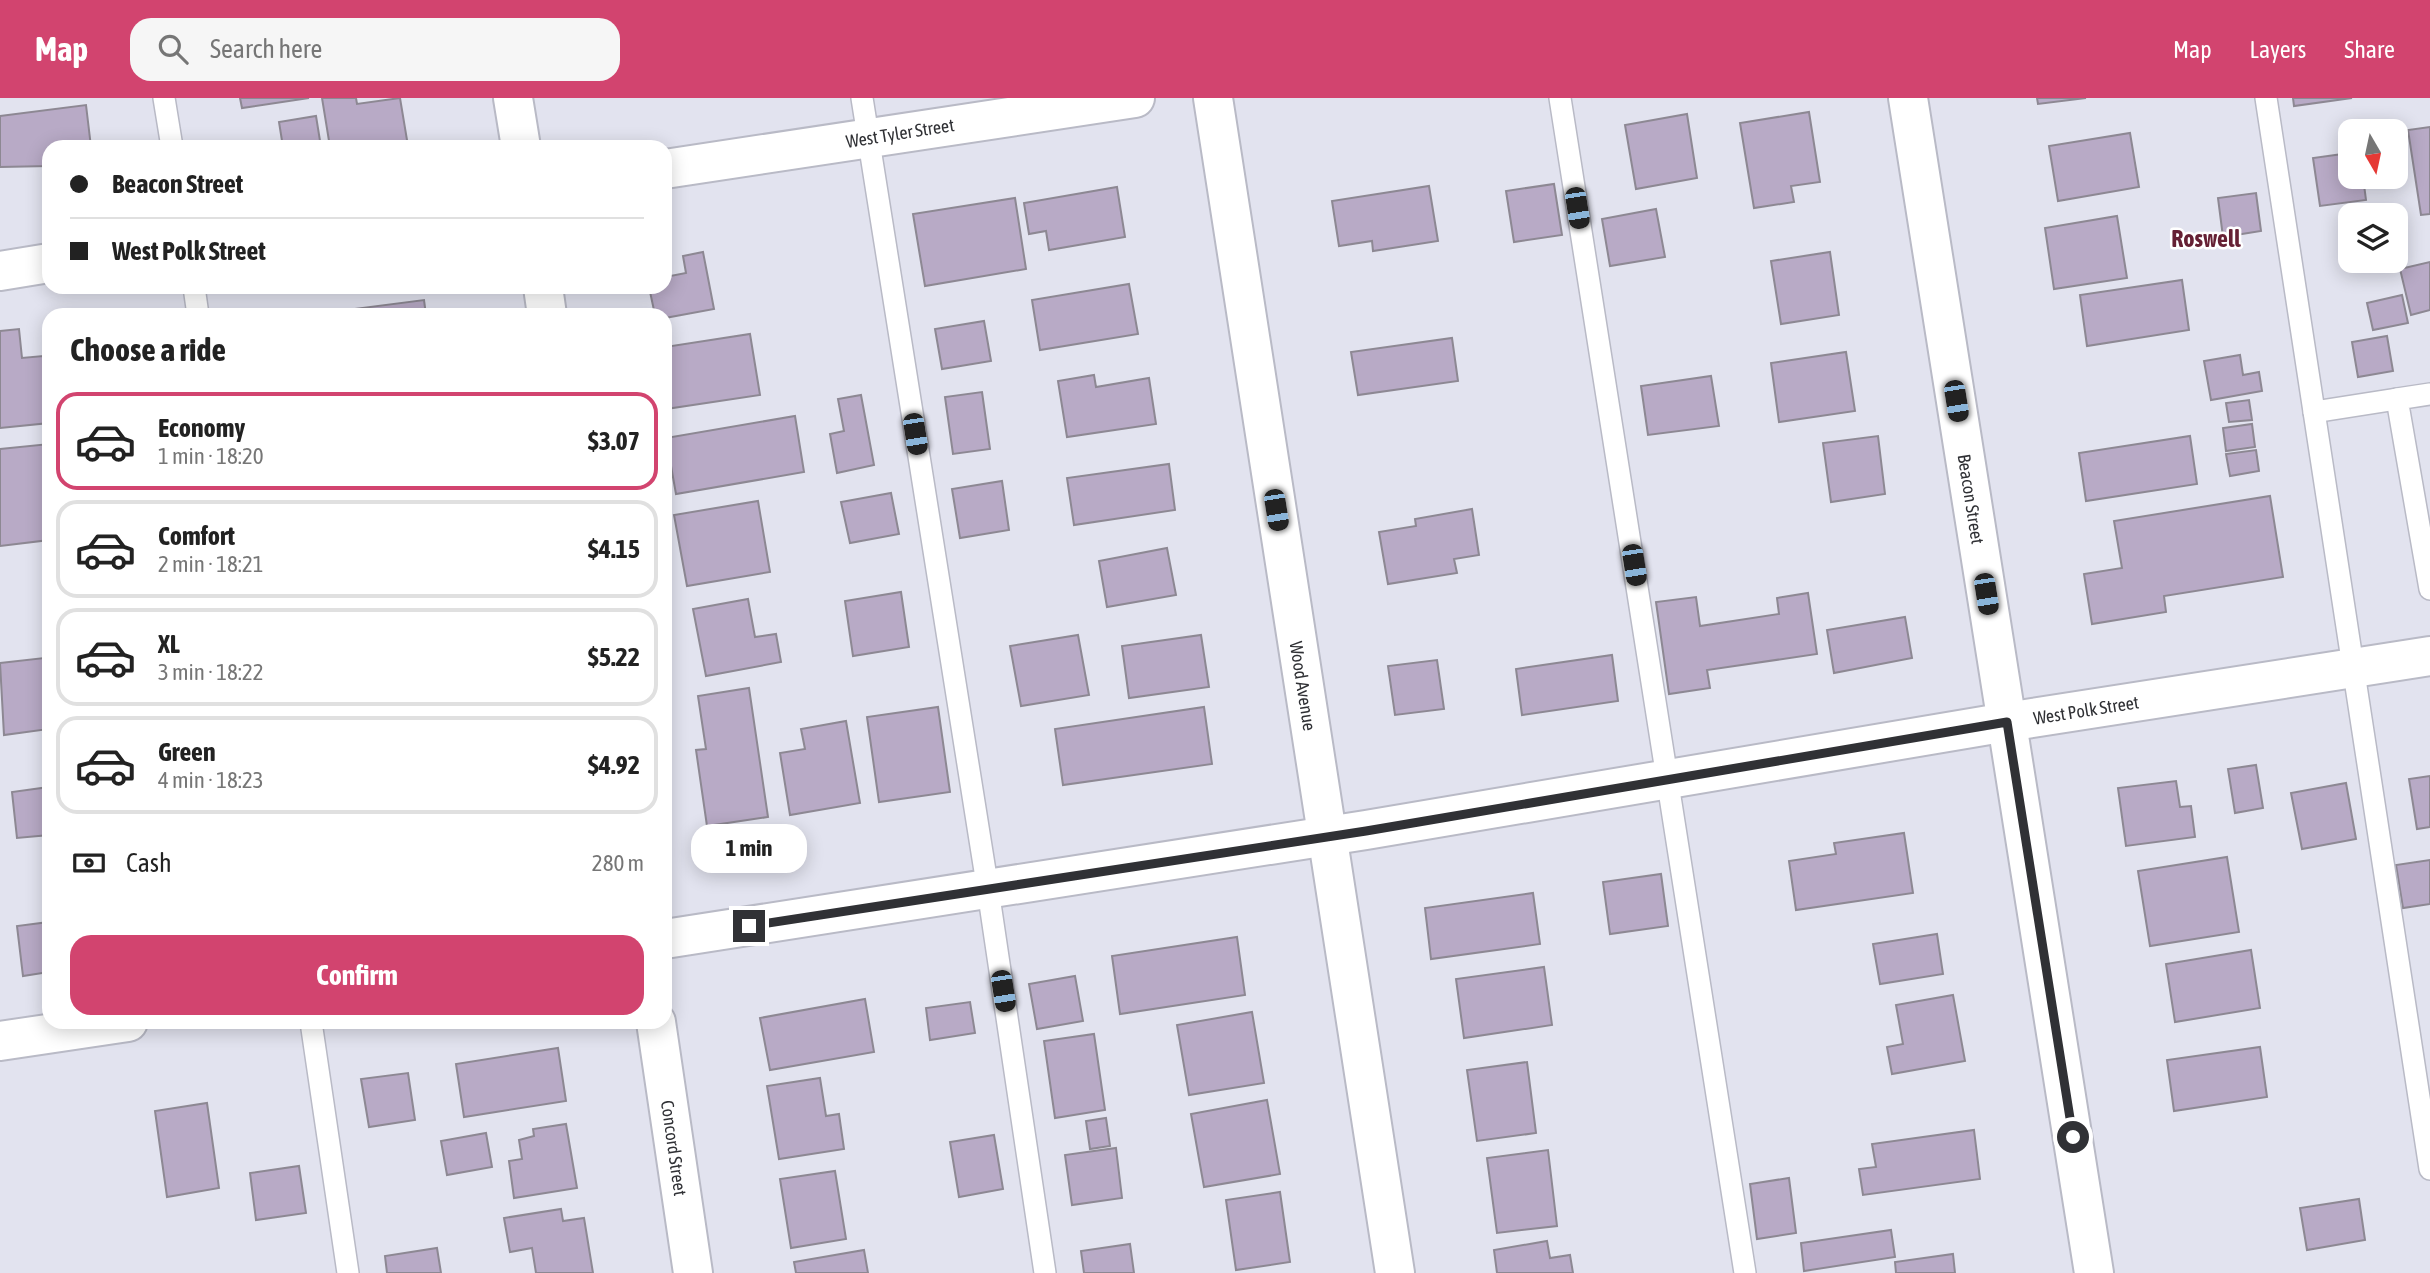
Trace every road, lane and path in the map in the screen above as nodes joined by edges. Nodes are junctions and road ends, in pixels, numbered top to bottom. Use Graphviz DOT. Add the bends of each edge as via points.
graph roads {
  1 [pos="164,98"];
  2 [pos="513,98"];
  3 [pos="862,98"];
  4 [pos="1135,98"];
  5 [pos="1213,98"];
  6 [pos="1560,98"];
  7 [pos="1908,98"];
  8 [pos="2266,98"];
  9 [pos="868,138"];
  10 [pos="171,140"];
  11 [pos="520,140"];
  12 [pos="672,168"];
  13 [pos="42,264"];
  14 [pos="0,271"];
  15 [pos="2430,394"];
  16 [pos="2397,399"];
  17 [pos="2314,412"];
  18 [pos="2430,589"];
  19 [pos="2430,656"];
  20 [pos="2353,667"];
  21 [pos="2007,722"];
  22 [pos="1668,779"];
  23 [pos="1326,837"];
  24 [pos="988,890"];
  25 [pos="672,939"];
  26 [pos="81,1029"];
  27 [pos="312,1029"];
  28 [pos="657,1029"];
  29 [pos="0,1041"];
  30 [pos="2430,1169"];
  31 [pos="348,1273"];
  32 [pos="693,1273"];
  33 [pos="1045,1273"];
  34 [pos="1395,1273"];
  35 [pos="1745,1273"];
  36 [pos="2094,1273"];
  1 -- 10 [label="lane"];
  2 -- 11 [label="street"];
  3 -- 9 [label="lane"];
  4 -- 9 [label="street, West Tyler Street"];
  5 -- 23 [label="street, Wood Avenue"];
  6 -- 22 [label="lane"];
  7 -- 21 [label="street, Beacon Street"];
  8 -- 17 [label="lane"];
  9 -- 12 [label="street, West Tyler Street"];
  9 -- 24 [label="lane"];
  13 -- 14 [label="street"];
  15 -- 16 [label="lane"];
  16 -- 17 [label="lane"];
  16 -- 18 [label="lane"];
  17 -- 20 [label="lane"];
  19 -- 20 [label="street, West Polk Street"];
  20 -- 21 [label="street, West Polk Street"];
  20 -- 30 [label="lane"];
  21 -- 22 [label="street, West Polk Street"];
  21 -- 36 [label="street, Beacon Street"];
  22 -- 23 [label="street, West Polk Street"];
  22 -- 35 [label="lane"];
  23 -- 24 [label="street, West Polk Street"];
  23 -- 34 [label="street, Wood Avenue"];
  24 -- 25 [label="street, West Polk Street"];
  24 -- 33 [label="lane"];
  26 -- 29 [label="street"];
  27 -- 31 [label="lane"];
  28 -- 32 [label="street, Concord Street"];
}
